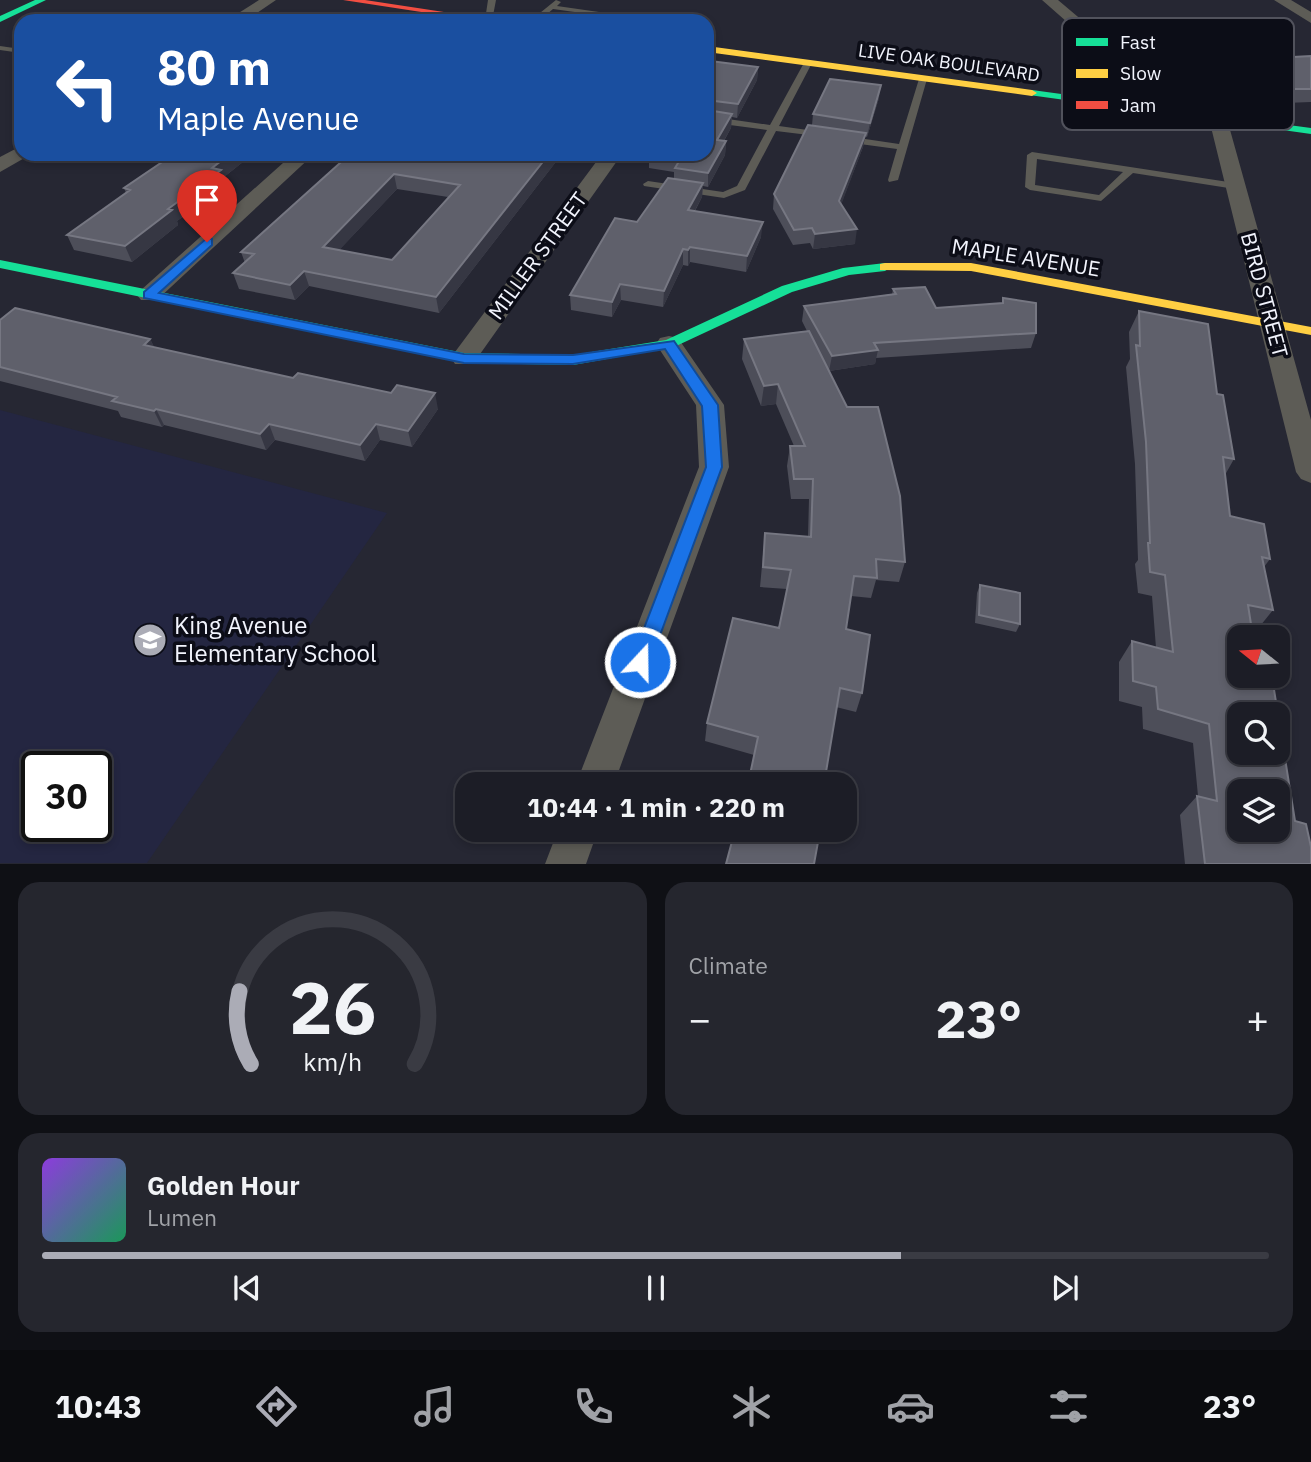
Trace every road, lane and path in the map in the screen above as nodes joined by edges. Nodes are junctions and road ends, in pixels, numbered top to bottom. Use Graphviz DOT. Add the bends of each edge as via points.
graph roads {
  1 [pos="42,0"];
  2 [pos="269,0"];
  3 [pos="559,0"];
  4 [pos="1049,0"];
  5 [pos="1281,0"];
  6 [pos="356,1"];
  7 [pos="551,7"];
  8 [pos="246,14"];
  9 [pos="435,14"];
  10 [pos="542,14"];
  11 [pos="606,14"];
  12 [pos="1070,18"];
  13 [pos="1311,18"];
  14 [pos="0,19"];
  15 [pos="714,50"];
  16 [pos="808,63"];
  17 [pos="923,79"];
  18 [pos="1062,97"];
  19 [pos="714,120"];
  20 [pos="773,128"];
  21 [pos="1221,130"];
  22 [pos="903,147"];
  23 [pos="296,161"];
  24 [pos="607,161"];
  25 [pos="1130,170"];
  26 [pos="893,180"];
  27 [pos="648,184"];
  28 [pos="1235,186"];
  29 [pos="0,264"];
  30 [pos="149,295"];
  31 [pos="1271,323"];
  32 [pos="1311,331"];
  33 [pos="669,344"];
  34 [pos="464,358"];
  35 [pos="1311,472"];
  36 [pos="600,772"];
  37 [pos="573,842"];
  38 [pos="565,863"];
  1 -- 14 [label="street"];
  2 -- 8 [label="street"];
  3 -- 7 [label="lane"];
  4 -- 12 [label="street"];
  5 -- 13 [label="street"];
  6 -- 9 [label="street"];
  7 -- 10 [label="lane"];
  7 -- 11 [label="lane"];
  15 -- 16 [label="street, LIVE OAK BOULEVARD"];
  16 -- 17 [label="street, LIVE OAK BOULEVARD"];
  16 -- 20 [label="lane"];
  17 -- 18 [label="street, LIVE OAK BOULEVARD"];
  17 -- 22 [label="lane"];
  19 -- 20 [label="lane"];
  20 -- 22 [label="lane"];
  20 -- 27 [label="lane" via="734,193"];
  21 -- 28 [label="street, BIRD STREET"];
  22 -- 26 [label="lane"];
  23 -- 30 [label="street"];
  24 -- 34 [label="street, MILLER STREET"];
  25 -- 25 [label="lane" via="1032,155 1030,187 1101,198"];
  25 -- 28 [label="lane"];
  28 -- 31 [label="street, BIRD STREET"];
  29 -- 30 [label="street, MAPLE AVENUE"];
  30 -- 34 [label="street, MAPLE AVENUE"];
  31 -- 32 [label="street, MAPLE AVENUE"];
  31 -- 33 [label="street, MAPLE AVENUE" via="971,267 904,265 848,271 787,289"];
  31 -- 35 [label="street, BIRD STREET"];
  33 -- 34 [label="street, MAPLE AVENUE" via="573,360"];
  33 -- 36 [label="street" via="710,405 714,467"];
  37 -- 38 [label="street"];
}
